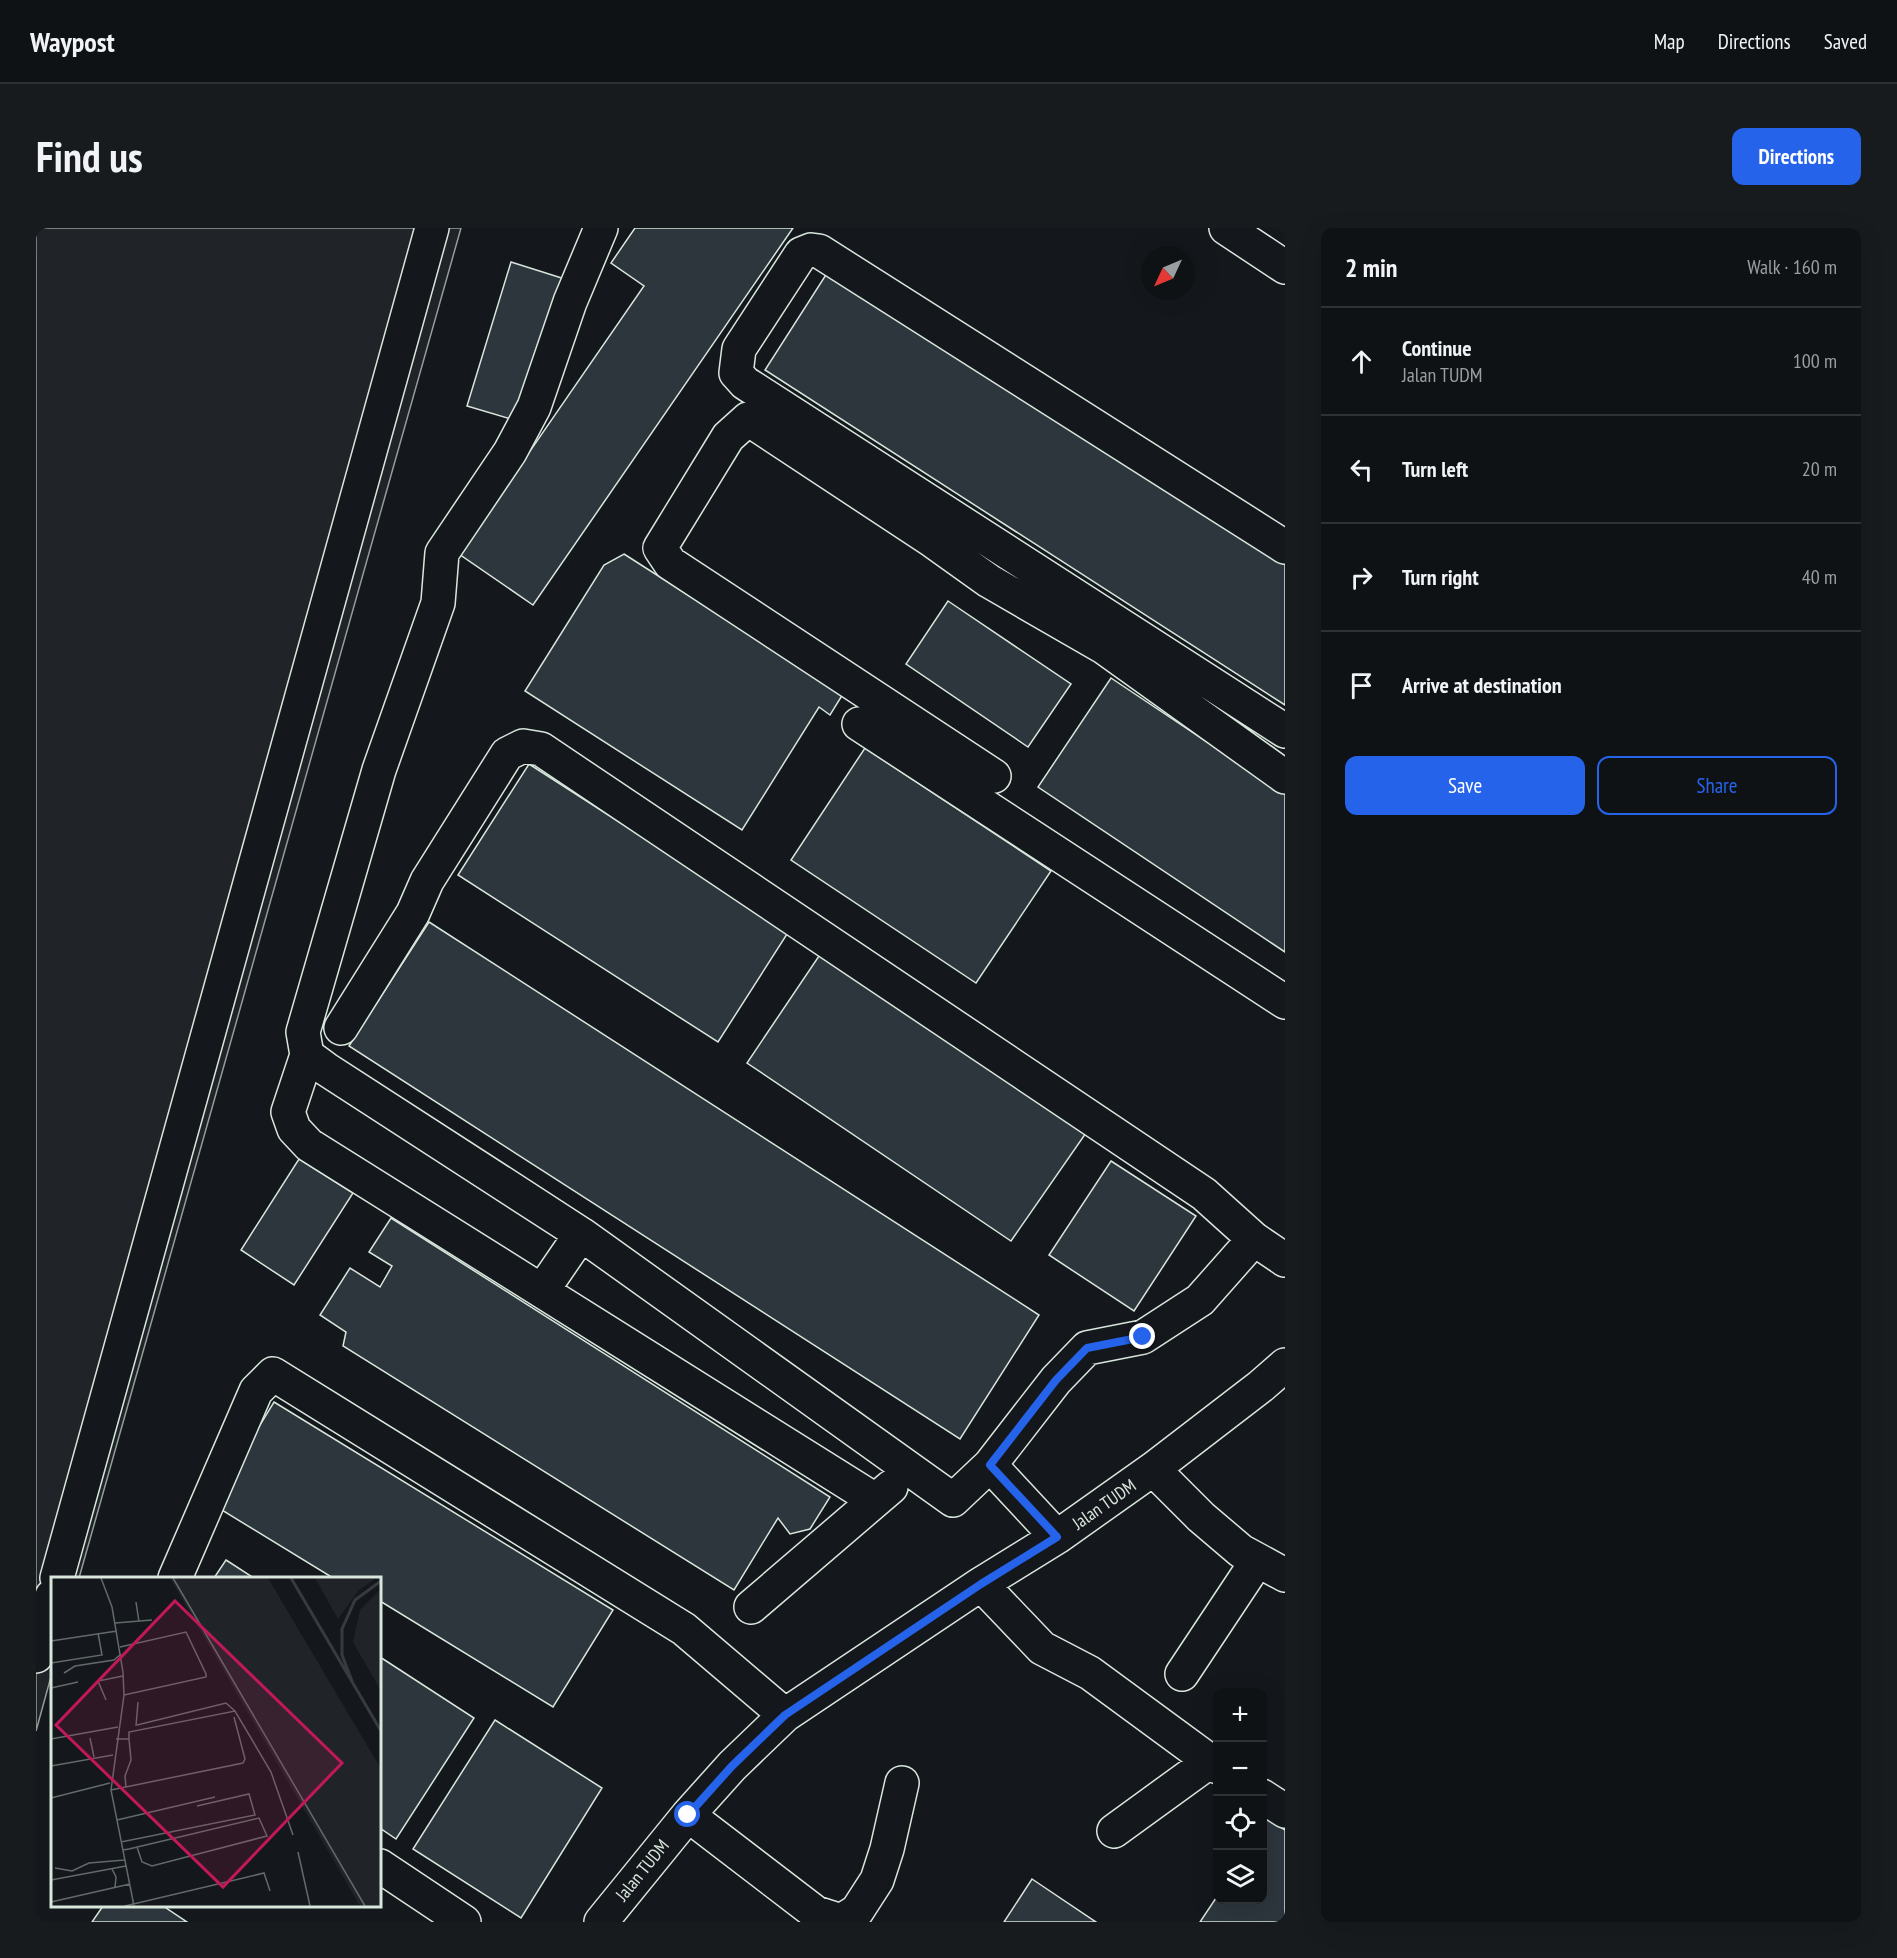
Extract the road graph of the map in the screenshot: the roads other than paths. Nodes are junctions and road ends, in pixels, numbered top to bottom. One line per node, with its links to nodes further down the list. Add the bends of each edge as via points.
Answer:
1 (432, 228): 24 (street)
2 (601, 228): 12 (street, via 570,302 534,407 510,452 442,553 438,603 380,770 303,1032)
3 (1226, 228): 4 (street)
4 (1285, 267)
5 (1285, 547): 7 (street, via 819,250 801,254 739,349 736,373 745,383)
6 (859, 724): 10 (street)
7 (1285, 731)
8 (994, 776): 9 (street, via 670,563 660,548 728,438 748,419 989,581 1105,648)
9 (1285, 777)
10 (1285, 1002)
11 (341, 1028): 14 (street, via 507,754 523,746 541,749 1204,1194)
12 (307, 1055): 13 (street); 16 (street, via 288,1112 294,1129 309,1145)
13 (581, 1234): 16 (street); 20 (street)
14 (1254, 1239): 15 (street); 18 (street, via 1200,1300 1143,1337 1087,1348 1056,1380)
15 (1285, 1260)
16 (542, 1291): 21 (street)
17 (1285, 1365): 19 (street, Jalan TUDM)
18 (990, 1465): 20 (street, via 953,1500); 22 (street)
19 (1153, 1468): 22 (street, Jalan TUDM); 23 (street, via 1241,1551)
20 (912, 1472): 21 (street)
21 (875, 1500): 28 (street)
22 (1057, 1537): 26 (street, Jalan TUDM)
23 (1271, 1568): 30 (street)
24 (57, 1577)
25 (175, 1577): 31 (street, via 256,1391 273,1374 684,1629)
26 (981, 1584): 31 (street, Jalan TUDM); 32 (street, via 1042,1648 1090,1673)
27 (51, 1600): 29 (street)
28 (751, 1607)
29 (36, 1656)
30 (1182, 1674)
31 (785, 1715): 36 (street, Jalan TUDM)
32 (1213, 1764): 37 (street)
33 (902, 1783): 36 (street, via 877,1880 857,1911 841,1921 816,1913)
34 (1267, 1799): 35 (street)
35 (1285, 1811)
36 (688, 1815): 40 (street, Jalan TUDM)
37 (1114, 1831)
38 (381, 1867): 39 (street)
39 (464, 1922)
40 (600, 1922)

